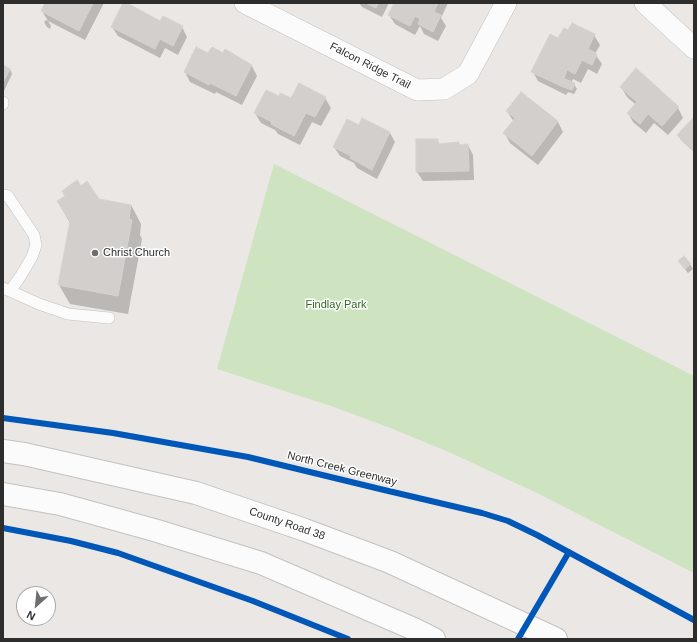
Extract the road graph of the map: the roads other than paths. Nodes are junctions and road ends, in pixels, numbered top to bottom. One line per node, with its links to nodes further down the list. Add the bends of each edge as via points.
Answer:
1 (245, 3): 2 (street, Falcon Ridge Trail, via 417,90 444,89 468,74)
2 (506, 3)
3 (644, 3): 4 (street)
4 (694, 48)
5 (3, 195): 6 (lane, via 8,196 34,235 36,245 20,277)
6 (6, 290): 7 (lane, via 68,314)
7 (109, 318)
8 (3, 451): 11 (main road, County Road 38, via 196,493 390,562)
9 (3, 494): 10 (main road, via 74,508 261,564)
10 (434, 639)
11 (556, 639)

